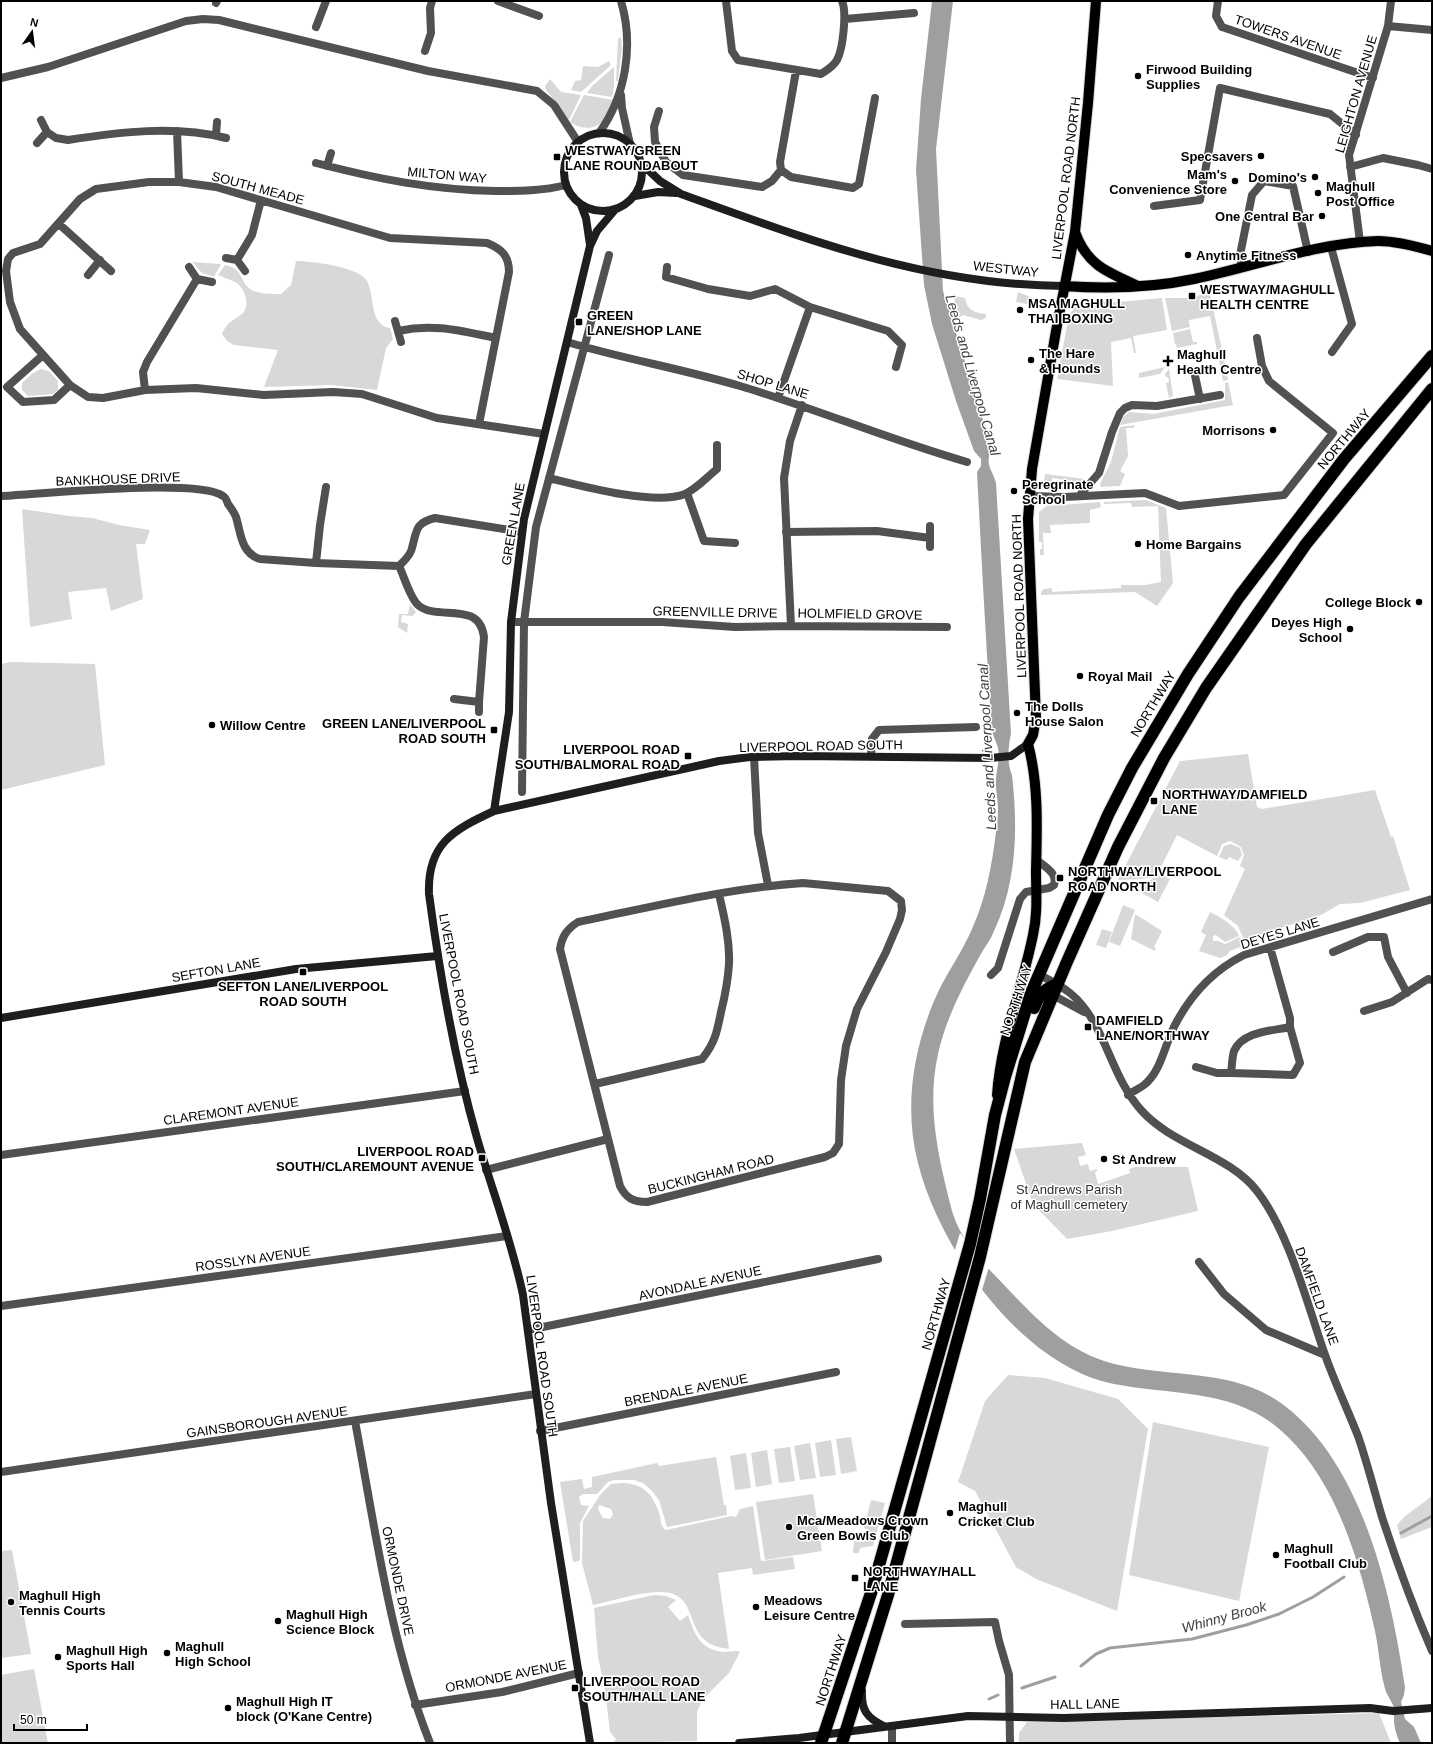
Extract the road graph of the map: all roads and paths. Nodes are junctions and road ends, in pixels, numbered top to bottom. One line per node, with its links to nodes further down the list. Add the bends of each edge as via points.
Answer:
1 (326, 1): 14 (street)
2 (432, 1): 16 (street, via 431,33)
3 (498, 1): 11 (street)
4 (621, 1): 20 (street, via 627,44)
5 (726, 1): 17 (street, via 732,51 738,60)
6 (842, 1): 12 (street)
7 (1096, 1): 50 (main road, LIVERPOOL ROAD NORTH)
8 (1218, 1): 19 (street, TOWERS AVENUE, via 1216,16 1222,27)
9 (1391, 1): 13 (street, LEIGHTON AVENUE)
10 (914, 13): 12 (street)
11 (540, 16)
12 (845, 18): 17 (street, via 838,59 831,68 821,74)
13 (1388, 26): 15 (street); 19 (street, LEIGHTON AVENUE)
14 (316, 27)
15 (1432, 30)
16 (425, 51)
17 (796, 71): 40 (street, via 780,162)
18 (1, 78): 31 (street, via 48,67 186,21 219,20 428,71 537,91 554,105)
19 (1373, 78): 29 (street, LEIGHTON AVENUE)
20 (621, 92): 27 (street, via 608,121); 33 (street)
21 (875, 98): 40 (street, via 859,184 853,188 791,176)
22 (659, 111): 40 (street, via 654,127 655,142 666,162 683,175 762,187 772,181)
23 (41, 120): 26 (street)
24 (217, 122): 28 (street)
25 (177, 131): 26 (street, via 130,132 68,140 56,138); 28 (street); 41 (street)
26 (46, 132): 32 (street)
27 (599, 133): 31 (main road); 33 (main road, via 614,134)
28 (216, 135): 30 (street)
29 (1356, 135): 38 (street, LEIGHTON AVENUE, via 1349,155); 47 (street, via 1330,114 1220,88 1200,200)
30 (226, 138)
31 (578, 142): 42 (main road, via 567,155 564,165)
32 (37, 143)
33 (630, 144): 36 (main road, via 639,155)
34 (330, 153): 37 (street)
35 (316, 163): 37 (street, MILTON WAY)
36 (642, 164): 43 (main road, WESTWAY, via 660,181); 44 (main road, via 642,181)
37 (327, 166): 42 (street, MILTON WAY, via 396,183 433,188 515,191)
38 (1350, 167): 39 (street, via 1384,158); 51 (street, LEIGHTON AVENUE)
39 (1432, 169)
40 (781, 170)
41 (180, 182): 45 (street, SOUTH MEADE, via 216,187); 49 (street, SOUTH MEADE, via 149,182 96,189 80,199)
42 (566, 185): 46 (main road)
43 (681, 194): 44 (main road, WESTWAY, via 658,192); 68 (main road, WESTWAY, via 827,246 903,267 1030,286)
44 (635, 196): 48 (main road)
45 (261, 200): 59 (street, via 252,235); 73 (street, SOUTH MEADE, via 390,238 487,243 498,247 509,262 509,272)
46 (581, 205): 48 (main road, via 596,211); 52 (main road, GREEN LANE, via 586,218)
47 (1154, 206)
48 (614, 211): 52 (main road, GREEN LANE, via 597,231)
49 (59, 224): 58 (street); 79 (street, SOUTH MEADE, via 40,244 13,253 8,259 6,271 14,317 20,329)
50 (1075, 232): 68 (main road, LIVERPOOL ROAD NORTH); 69 (main road, via 1084,252 1092,262)
51 (1360, 242): 53 (main road, WESTWAY); 54 (main road, WESTWAY, via 1396,242)
52 (590, 246): 76 (main road, GREEN LANE)
53 (1331, 247): 55 (main road, WESTWAY); 78 (street, via 1352,324)
54 (1432, 250)
55 (1308, 252): 62 (main road, WESTWAY); 62 (street, via 1293,186 1264,181 1252,195 1240,254)
56 (610, 255): 77 (street)
57 (226, 258): 59 (street)
58 (100, 260): 63 (street); 65 (street)
59 (237, 260): 64 (street)
60 (189, 267): 66 (street)
61 (666, 267): 70 (street, via 666,277 708,289 750,296 776,289)
62 (1242, 268): 69 (main road, WESTWAY, via 1192,280)
63 (111, 271)
64 (245, 271)
65 (88, 275)
66 (197, 279): 67 (street); 86 (street, via 147,362 143,372)
67 (212, 282)
68 (1064, 286): 69 (main road, WESTWAY); 99 (main road, LIVERPOOL ROAD NORTH, via 1032,469)
69 (1138, 286)
70 (810, 307): 81 (street, via 888,331 902,345); 88 (street)
71 (395, 321): 72 (street)
72 (398, 331): 73 (street, via 419,327 446,327); 75 (street)
73 (496, 338): 91 (street, SOUTH MEADE)
74 (1256, 338): 100 (street, via 1262,366 1269,381 1333,433 1284,495 1179,506 1145,494)
75 (401, 342)
76 (567, 342): 77 (street, SHOP LANE); 92 (main road, GREEN LANE)
77 (584, 347): 88 (street, SHOP LANE); 95 (street)
78 (1332, 352)
79 (43, 355): 83 (street, SOUTH MEADE); 85 (street)
80 (1432, 356): 132 (highway, NORTHWAY, via 1335,471 1239,597 1188,674 1132,768 1108,815)
81 (896, 367)
82 (1194, 371): 89 (street)
83 (70, 385): 85 (street, via 54,400 23,402); 86 (street, SOUTH MEADE, via 88,397 103,398)
84 (1432, 388): 135 (highway, NORTHWAY, via 1306,544 1206,688 1164,758)
85 (4, 389)
86 (145, 390): 91 (street, SOUTH MEADE, via 196,388 264,395 333,392 362,394 437,418)
87 (1220, 395): 89 (street)
88 (778, 398): 90 (street, SHOP LANE)
89 (1200, 400): 100 (street, via 1157,406 1132,405 1126,408 1120,413 1112,432 1100,473)
90 (802, 405): 94 (street, SHOP LANE, via 913,446); 103 (street, GREENVILLE DRIVE, via 790,441 784,478)
91 (479, 424): 92 (street, SOUTH MEADE)
92 (544, 434): 102 (main road, GREEN LANE)
93 (717, 445): 97 (street, via 717,469)
94 (967, 462)
95 (549, 478): 97 (street, via 635,495 673,497); 111 (street, via 536,527)
96 (326, 487): 107 (street)
97 (687, 493): 105 (street, via 704,541)
98 (1, 496): 107 (street, BANKHOUSE DRIVE, via 175,487 206,490 223,496 235,515 246,550 252,556)
99 (1030, 496): 100 (street); 119 (main road, LIVERPOOL ROAD NORTH, via 1028,527 1036,718 1033,735)
100 (1079, 496)
101 (930, 526): 104 (street)
102 (522, 532): 108 (street, via 435,518 425,521 414,534 410,553); 110 (main road, GREEN LANE)
103 (786, 532): 104 (street, via 877,531); 112 (street, GREENVILLE DRIVE)
104 (930, 538): 106 (street)
105 (735, 543)
106 (930, 547)
107 (316, 563): 108 (street, BANKHOUSE DRIVE)
108 (399, 566): 116 (street, via 417,604 426,609 467,615 479,622 483,628)
109 (929, 618): 113 (street, HOLMFIELD GROVE)
110 (511, 622): 111 (street, GREENVILLE DRIVE); 123 (main road, GREEN LANE, via 509,712)
111 (524, 622): 112 (street, GREENVILLE DRIVE, via 662,622 736,627); 122 (street)
112 (791, 626): 113 (street, HOLMFIELD GROVE)
113 (930, 627): 114 (street, HOLMFIELD GROVE)
114 (947, 627)
115 (454, 700): 116 (street)
116 (479, 702): 117 (street)
117 (479, 712)
118 (976, 727): 120 (street, via 879,730 872,739)
119 (1028, 744): 120 (main road, LIVERPOOL ROAD SOUTH, via 1011,756 990,758); 124 (main road, via 1034,772)
120 (871, 756): 121 (main road, LIVERPOOL ROAD SOUTH)
121 (754, 757): 123 (main road, LIVERPOOL ROAD SOUTH, via 711,762); 125 (street, via 758,833)
122 (522, 792)
123 (494, 811): 131 (main road, LIVERPOOL ROAD SOUTH, via 447,837 434,856 428,894)
124 (1038, 860): 126 (main road); 126 (street, via 1053,873 1055,882 1049,888)
125 (768, 885): 127 (street, BUCKINGHAM ROAD); 146 (street, BUCKINGHAM ROAD, via 803,883 888,891 901,901 900,919 857,1009 846,1046 841,1080 839,1144 833,1153 825,1157 647,1202 638,1202 624,1194 620,1186)
126 (1036, 890): 133 (street, via 1026,892 1020,899 998,968); 145 (main road, via 1034,929 1008,1026 998,1075)
127 (719, 894): 142 (street, via 728,936 729,963 727,987 716,1039 710,1050 702,1059); 142 (street, BUCKINGHAM ROAD, via 578,922 565,933 560,949)
128 (1432, 900): 129 (street, DEYES LANE)
129 (1270, 947): 139 (street, via 1290,1018); 144 (street, DEYES LANE, via 1244,955 1224,965 1209,979 1186,1005 1175,1023 1153,1075 1145,1084)
130 (1333, 952): 136 (street, via 1368,937 1384,937 1388,957)
131 (437, 956): 138 (main road, SEFTON LANE, via 296,969); 143 (main road, LIVERPOOL ROAD SOUTH)
132 (1038, 974): 135 (highway, NORTHWAY); 135 (street, DAMFIELD LANE)
133 (991, 975)
134 (1432, 980): 136 (street, via 1428,979)
135 (1047, 989): 144 (street, DAMFIELD LANE, via 1088,1014); 145 (highway, NORTHWAY, via 1021,1026); 163 (highway, NORTHWAY, via 1026,1062 980,1257 888,1595)
136 (1407, 993): 137 (street, via 1392,1002)
137 (1364, 1011)
138 (1, 1018)
139 (1290, 1027): 141 (street, via 1254,1034 1242,1042 1235,1051); 141 (street, via 1300,1063 1293,1075)
140 (1196, 1067): 141 (street, via 1217,1074)
141 (1231, 1073)
142 (594, 1084): 146 (street, BUCKINGHAM ROAD)
143 (465, 1091): 147 (street, CLAREMONT AVENUE); 148 (main road, LIVERPOOL ROAD SOUTH)
144 (1128, 1095): 154 (street, DAMFIELD LANE, via 1142,1112 1166,1132 1240,1175 1260,1194 1268,1205 1287,1247)
145 (995, 1115): 169 (highway, NORTHWAY, via 970,1244 872,1590)
146 (608, 1139): 148 (street)
147 (1, 1155)
148 (486, 1170): 149 (main road, LIVERPOOL ROAD SOUTH)
149 (507, 1236): 152 (street, ROSSLYN AVENUE); 153 (main road, LIVERPOOL ROAD SOUTH, via 518,1271)
150 (878, 1259): 153 (street, AVONDALE AVENUE)
151 (1198, 1262): 154 (street, via 1224,1294 1266,1330)
152 (1, 1306)
153 (528, 1330): 156 (main road, LIVERPOOL ROAD SOUTH)
154 (1325, 1355): 161 (street, DAMFIELD LANE, via 1358,1437 1411,1601)
155 (836, 1372): 158 (street, BRENDALE AVENUE)
156 (536, 1394): 157 (street, GAINSBOROUGH AVENUE); 158 (main road, LIVERPOOL ROAD SOUTH)
157 (355, 1421): 159 (street, GAINSBOROUGH AVENUE); 164 (street, ORMONDE DRIVE, via 378,1547)
158 (540, 1431): 162 (main road, LIVERPOOL ROAD SOUTH)
159 (1, 1472)
160 (905, 1624): 166 (street, via 995,1622 1009,1674)
161 (1432, 1651)
162 (579, 1673): 164 (street, ORMONDE AVENUE, via 502,1692); 173 (main road, LIVERPOOL ROAD SOUTH)
163 (862, 1680): 167 (main road, via 862,1704 865,1713 871,1719); 168 (highway, NORTHWAY)
164 (415, 1705): 172 (street, ORMONDE DRIVE)
165 (1432, 1708): 166 (main road, HALL LANE, via 1064,1718)
166 (1009, 1715): 167 (main road, HALL LANE, via 968,1716); 178 (street)
167 (888, 1726): 168 (main road, HALL LANE); 177 (street)
168 (847, 1730): 169 (main road, HALL LANE); 176 (highway, NORTHWAY)
169 (823, 1738): 170 (main road, HALL LANE)
170 (779, 1739): 171 (main road, HALL LANE); 175 (main road)
171 (762, 1742): 174 (main road, HALL LANE)
172 (430, 1743)
173 (590, 1743)
174 (739, 1743)
175 (793, 1743)
176 (842, 1743)
177 (892, 1743)
178 (1010, 1743)

